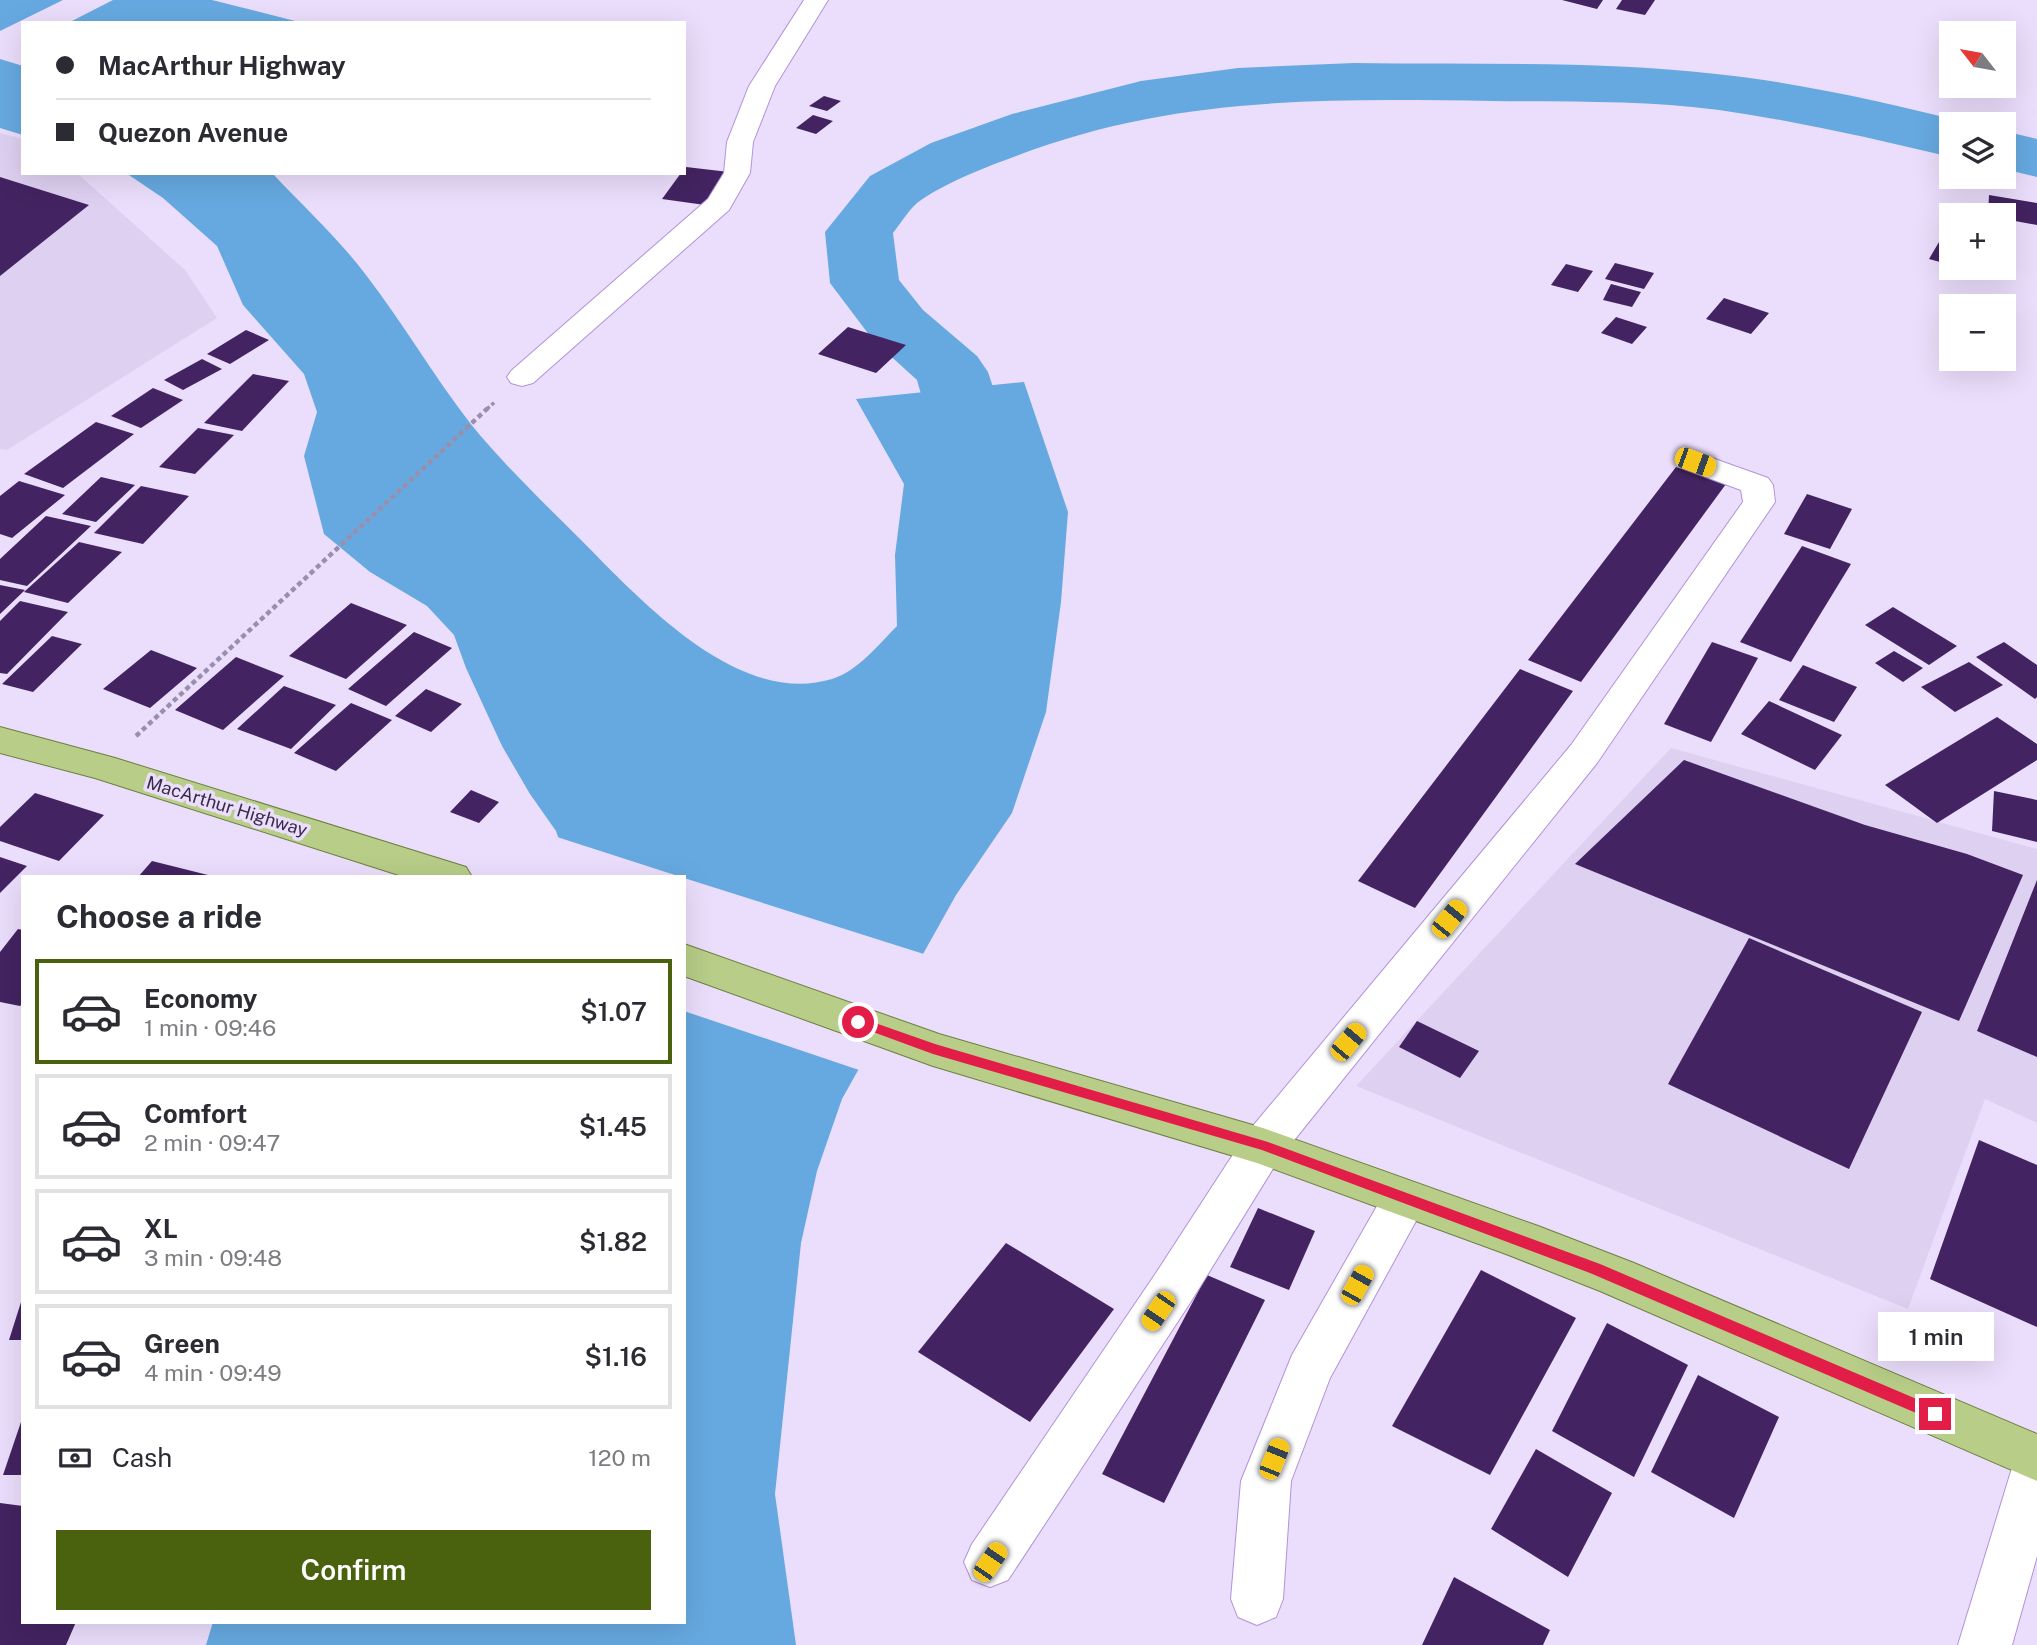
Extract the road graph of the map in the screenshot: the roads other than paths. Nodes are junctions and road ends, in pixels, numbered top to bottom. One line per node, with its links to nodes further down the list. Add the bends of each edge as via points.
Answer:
1 (816, 0): 2 (street, via 762,86 740,142 737,173 719,204)
2 (522, 377)
3 (1695, 462): 7 (street, via 1757,485 1759,502 1584,754)
4 (0, 740): 5 (main road, MacArthur Highway, via 102,767)
5 (446, 875)
6 (686, 961): 7 (main road, via 933,1049)
7 (1263, 1146): 8 (main road); 11 (street)
8 (1405, 1199): 9 (main road, via 1617,1277); 12 (street, via 1309,1370 1266,1481)
9 (2037, 1458)
10 (2037, 1468): 13 (street)
11 (990, 1562)
12 (1257, 1599)
13 (1985, 1645)

